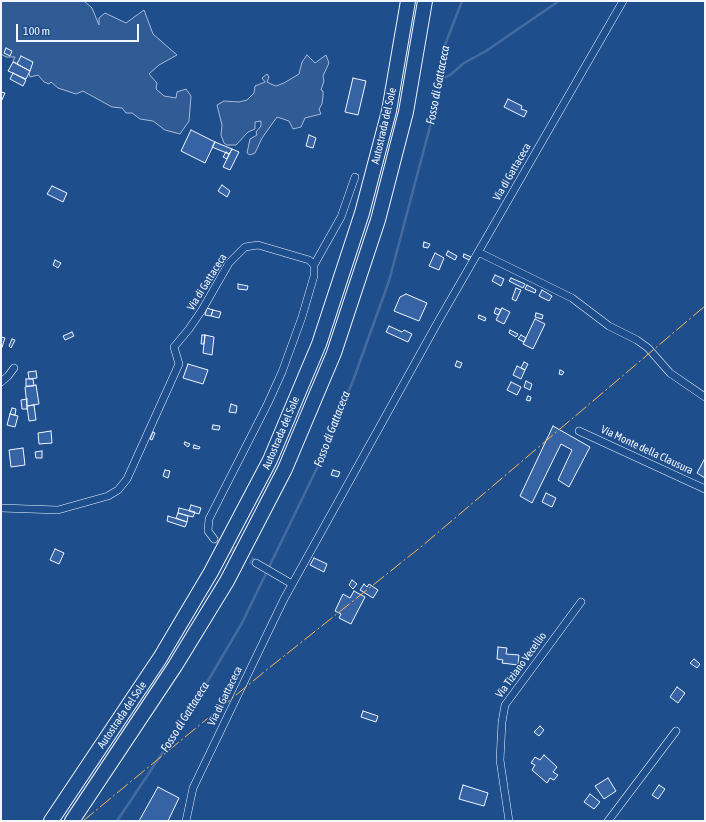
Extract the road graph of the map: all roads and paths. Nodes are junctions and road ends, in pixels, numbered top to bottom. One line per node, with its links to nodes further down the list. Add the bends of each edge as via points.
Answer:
1 (408, 1): 18 (highway, Autostrada del Sole, via 389,111 362,213 319,344 270,460 160,658)
2 (425, 1): 19 (highway, Autostrada del Sole, via 406,112 378,220 334,353 285,469 227,581 175,666)
3 (623, 1): 5 (street, Via di Gattaceca)
4 (355, 177): 6 (street, via 341,217)
5 (478, 252): 9 (street, via 572,298 609,326 648,348 670,373); 15 (street, Via di Gattaceca)
6 (314, 265): 12 (street, Via di Gattaceca, via 309,260 258,245 245,247 230,263 189,330 174,347 179,364 127,479 118,490 108,496 58,510); 13 (street, via 314,276 302,317 282,372 209,519 208,531)
7 (14, 368): 8 (street)
8 (1, 382)
9 (705, 397)
10 (579, 431): 11 (street, Via Monte della Clausura)
11 (705, 489)
12 (1, 508)
13 (214, 539)
14 (256, 563): 15 (street)
15 (292, 584): 20 (street, Via di Gattaceca, via 194,788)
16 (582, 602): 21 (street, Via Tiziano Vecellio, via 505,705 500,760)
17 (676, 731): 22 (street)
18 (51, 821)
19 (72, 821)
20 (186, 821)
21 (509, 821)
22 (608, 821)

